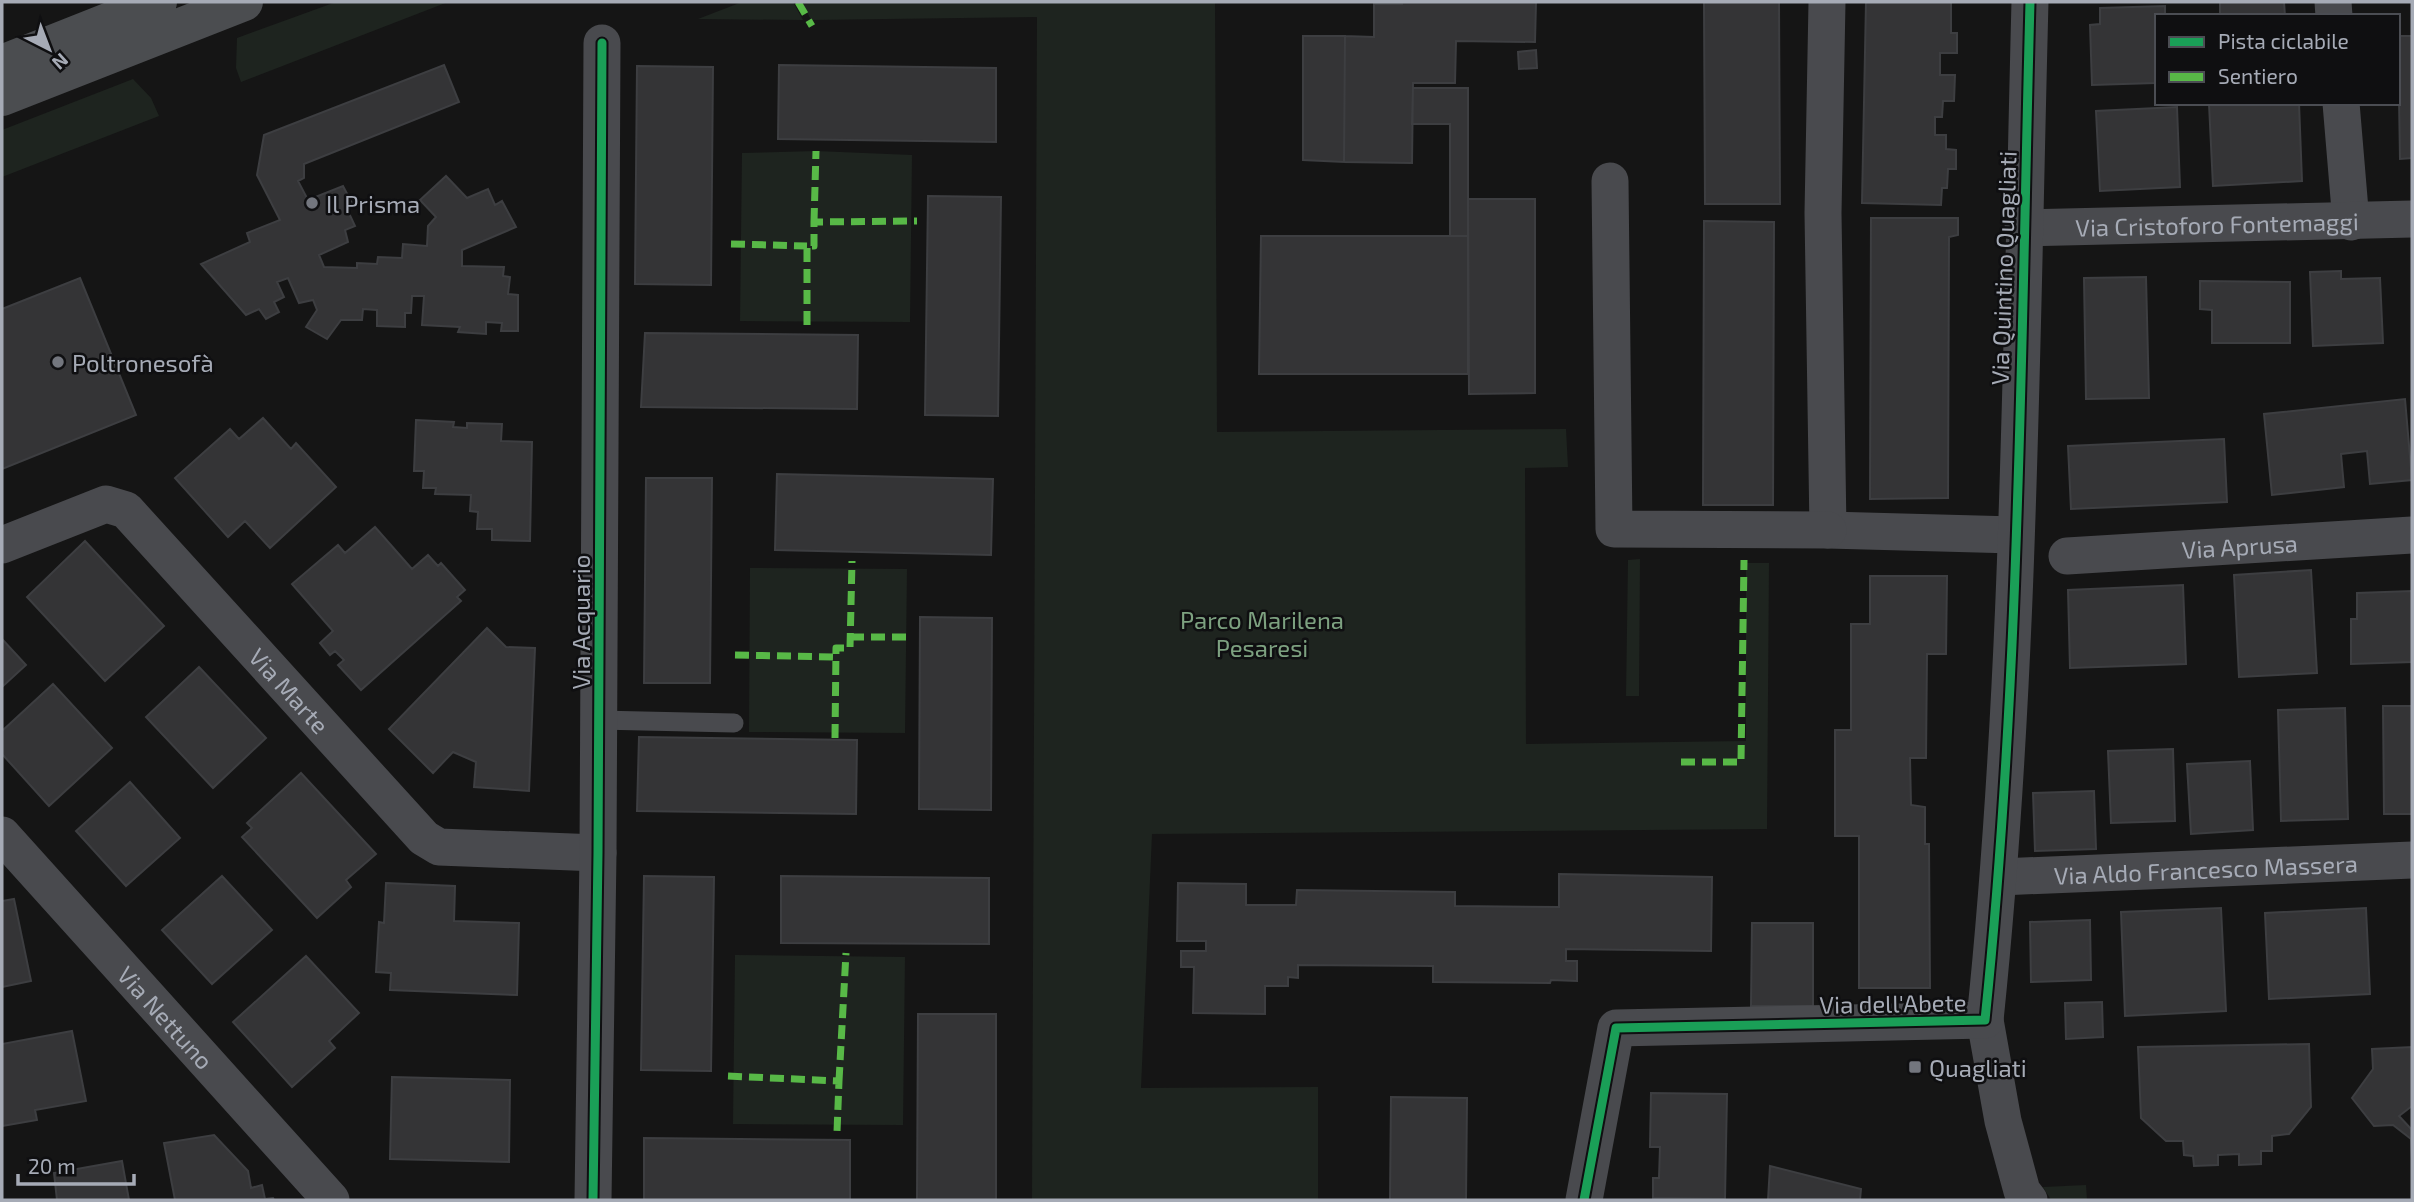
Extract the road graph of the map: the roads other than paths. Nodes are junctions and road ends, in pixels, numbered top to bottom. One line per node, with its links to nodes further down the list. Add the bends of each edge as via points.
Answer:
1 (158, 2): 6 (main road)
2 (244, 2): 7 (main road)
3 (1827, 2): 13 (street, via 1823,213)
4 (2030, 2): 12 (street, Via Quintino Quagliati)
5 (602, 43): 18 (street, Via Acquario)
6 (2, 64)
7 (2, 97)
8 (2342, 105): 11 (street)
9 (1610, 181): 13 (street, via 1614,529)
10 (2412, 219): 11 (street, Via Cristoforo Fontemaggi)
11 (2351, 222): 12 (street, Via Cristoforo Fontemaggi)
12 (2023, 228): 14 (street, Via Quintino Quagliati)
13 (1828, 530): 14 (street)
14 (2015, 535): 23 (street, Via dell'Abete)
15 (2412, 535): 17 (street, Via Aprusa)
16 (2, 545): 21 (street, Via Marte, via 106,504 126,510 424,838 439,847)
17 (2067, 556)
18 (598, 720): 19 (lane); 21 (street, Via Acquario)
19 (734, 723)
20 (2, 835): 25 (street, Via Nettuno)
21 (598, 853): 26 (street, Via Acquario)
22 (2412, 860): 23 (street, Via Aldo Francesco Massera)
23 (2000, 877): 24 (street, Via dell'Abete)
24 (1985, 1020): 27 (street, Via dell'Abete, via 1616,1028); 28 (street, Via dell'Abete, via 2003,1121 2022,1191)
25 (331, 1200)
26 (593, 1200)
27 (1584, 1200)
28 (2029, 1200)

